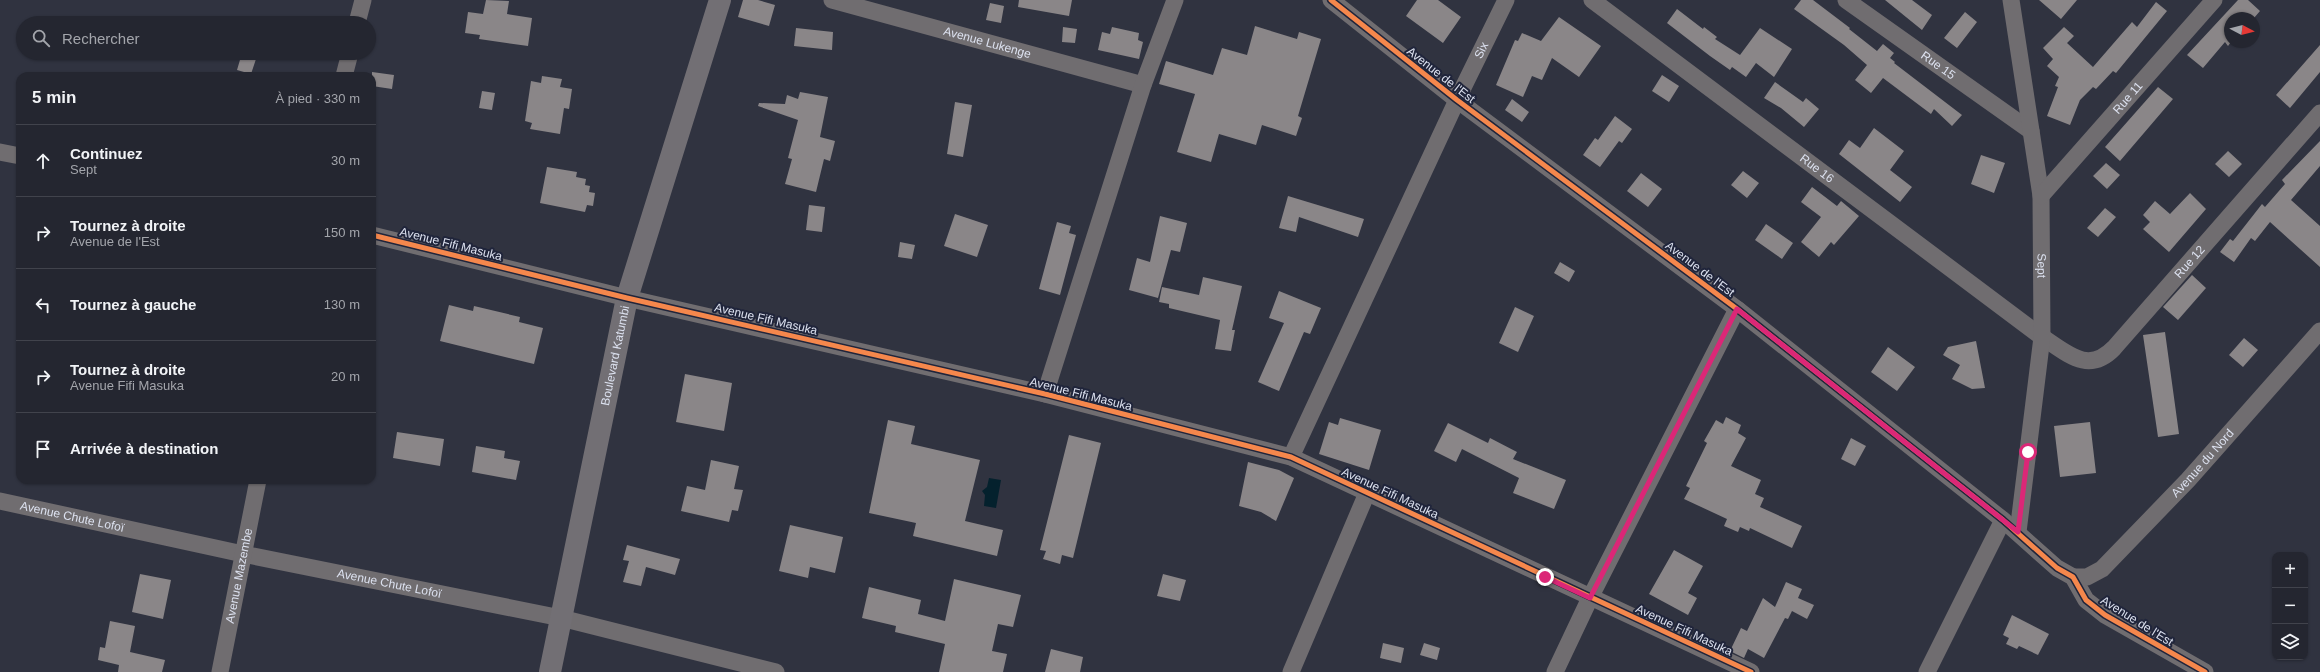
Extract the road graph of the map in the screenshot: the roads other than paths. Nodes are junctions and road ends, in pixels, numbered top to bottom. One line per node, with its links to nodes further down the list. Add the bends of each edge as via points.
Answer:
1 (362, 0): 11 (street)
2 (720, 0): 22 (street, Boulevard Katumbi)
3 (832, 0): 14 (street, Avenue Lukenge)
4 (1175, 0): 14 (street)
5 (1331, 0): 15 (street, Avenue de l'Est)
6 (1506, 0): 15 (street, Six)
7 (1592, 0): 25 (street, Rue 16)
8 (1846, 0): 17 (street, Rue 15)
9 (2011, 0): 17 (street, Sept)
10 (2214, 0): 20 (street, Rue 11)
11 (359, 16)
12 (348, 60): 13 (street)
13 (345, 72)
14 (1143, 85): 26 (street)
15 (1457, 100): 23 (street, Avenue de l'Est); 27 (street, Six)
16 (2320, 113): 25 (street, Rue 12, via 2106,357 2085,362)
17 (2031, 131): 20 (street, Sept)
18 (0, 152): 19 (street)
19 (16, 155)
20 (2041, 196): 25 (street, Sept)
21 (376, 236): 22 (street, Avenue Fifi Masuka)
22 (627, 298): 26 (street, Avenue Fifi Masuka); 36 (street, Boulevard Katumbi)
23 (1737, 309): 31 (street, Avenue de l'Est); 35 (street)
24 (2320, 331): 34 (street, Avenue du Nord, via 2188,480 2102,569 2086,577)
25 (2042, 337): 32 (street, Sept)
26 (1044, 394): 27 (street, Avenue Fifi Masuka)
27 (1291, 457): 29 (street, Avenue Fifi Masuka)
28 (257, 484): 33 (street, Avenue Mazembe)
29 (1367, 493): 35 (street, Avenue Fifi Masuka); 40 (street)
30 (0, 501): 33 (street, Avenue Chute Lofoï)
31 (2003, 520): 32 (street, Avenue de l'Est); 43 (street)
32 (2018, 532): 34 (street, Avenue de l'Est, via 2057,568)
33 (243, 554): 36 (street, Avenue Chute Lofoï); 37 (street, Avenue Mazembe)
34 (2073, 577): 44 (street, Avenue de l'Est, via 2086,600 2105,615)
35 (1590, 598): 41 (street); 42 (street, Avenue Fifi Masuka)
36 (561, 618): 38 (street, Boulevard Katumbi); 39 (street, Avenue Chute Lofoï)
37 (220, 672)
38 (550, 672)
39 (776, 672)
40 (1290, 672)
41 (1555, 672)
42 (1751, 672)
43 (1927, 672)
44 (2205, 672)

